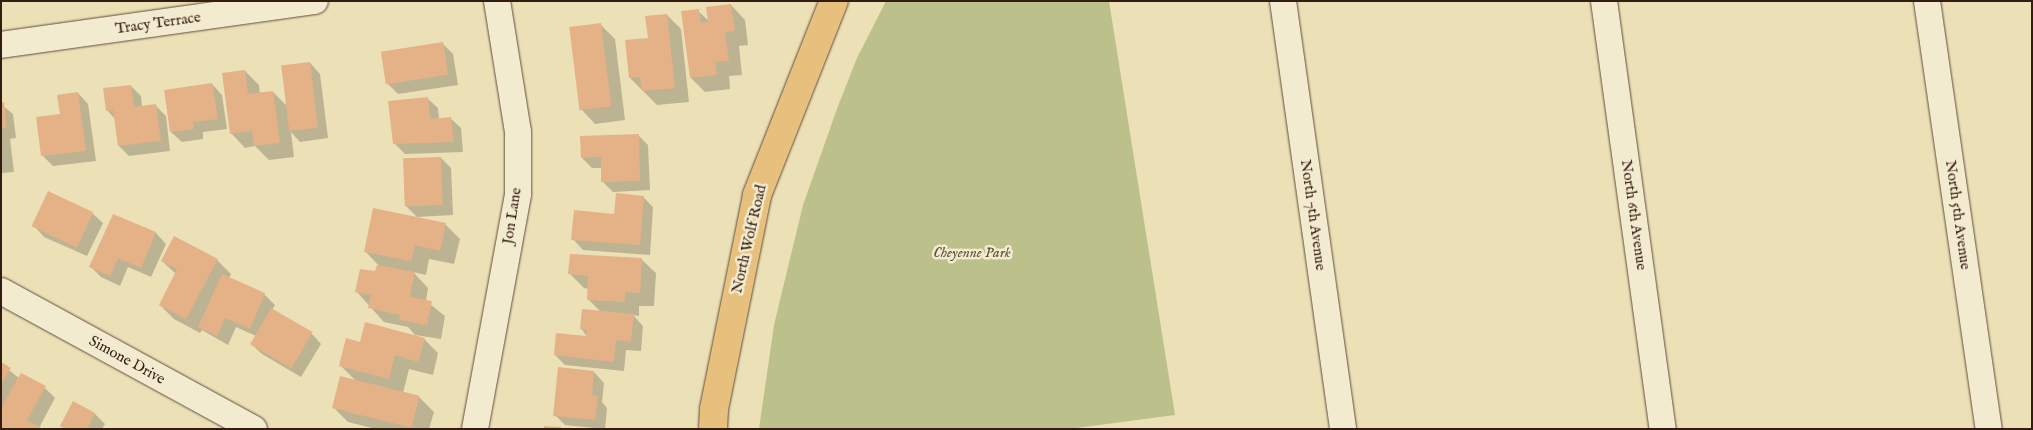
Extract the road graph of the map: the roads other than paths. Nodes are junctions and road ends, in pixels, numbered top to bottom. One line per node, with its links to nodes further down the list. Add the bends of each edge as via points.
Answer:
1 (315, 1): 7 (street, Tracy Terrace)
2 (497, 1): 10 (street, Jon Lane, via 518,132 518,194)
3 (834, 1): 11 (main road, North Wolf Road, via 757,195 714,410)
4 (1283, 1): 12 (street, North 7th Avenue)
5 (1604, 1): 13 (street, North 6th Avenue)
6 (1927, 1): 14 (street, North 5th Avenue)
7 (1, 46)
8 (1, 290): 9 (street, Simone Drive)
9 (254, 429)
10 (475, 429)
11 (713, 429)
12 (1343, 429)
13 (1663, 429)
14 (1989, 429)

